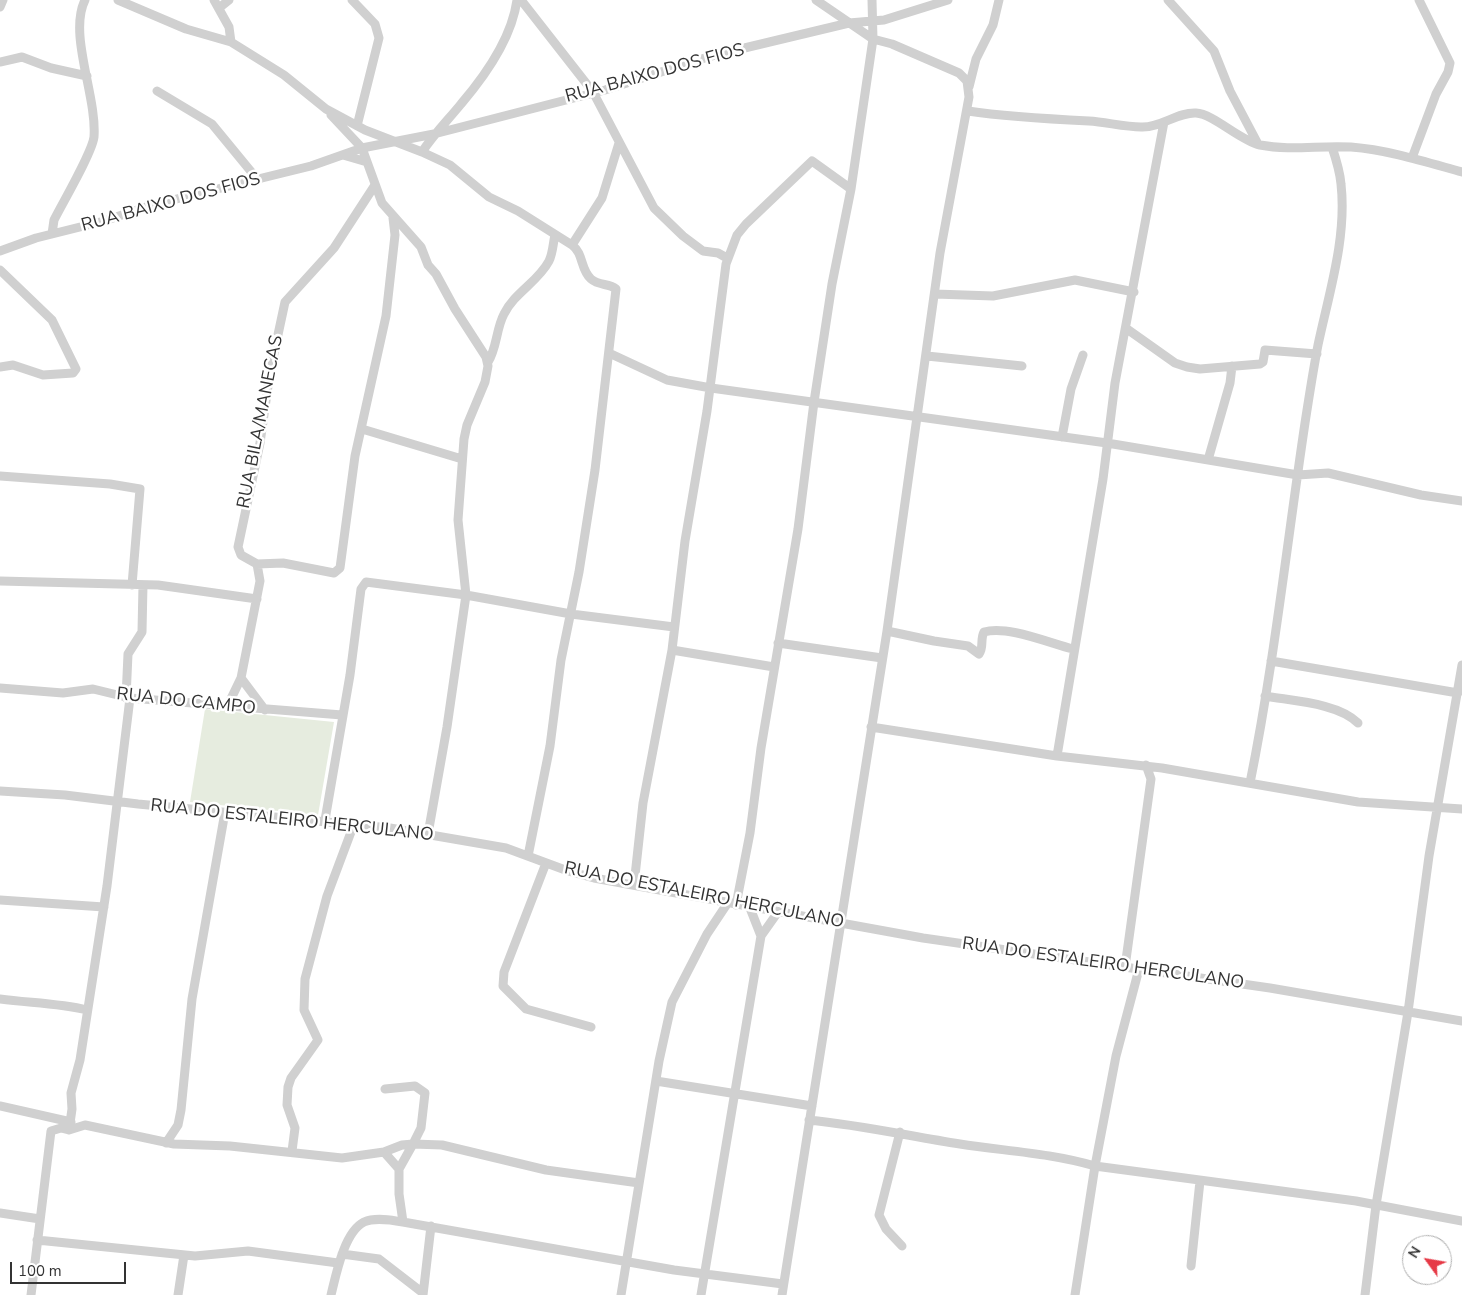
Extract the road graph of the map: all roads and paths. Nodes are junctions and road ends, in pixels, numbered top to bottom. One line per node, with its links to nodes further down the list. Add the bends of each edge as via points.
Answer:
1 (3, 0): 14 (street)
2 (85, 0): 20 (street, via 78,22)
3 (118, 0): 18 (street, via 186,29)
4 (229, 0): 13 (street)
5 (352, 0): 27 (street, via 375,24 379,34)
6 (519, 0): 23 (street); 28 (street, via 509,28 488,68)
7 (816, 0): 16 (street)
8 (872, 0): 15 (street)
9 (948, 0): 15 (street, RUA BAIXO DOS FIOS)
10 (999, 0): 21 (street, via 993,26 976,59)
11 (1168, 0): 31 (street, via 1214,51 1230,91)
12 (1419, 0): 36 (street, via 1450,63)
13 (216, 4): 18 (street, via 229,27)
14 (0, 7)
15 (871, 21): 16 (street, RUA BAIXO DOS FIOS); 17 (street)
16 (849, 23): 17 (street); 23 (street, RUA BAIXO DOS FIOS, via 711,56)
17 (873, 39): 21 (street, via 958,73); 41 (street)
18 (231, 42): 24 (street, via 284,75)
19 (0, 62): 20 (street, via 22,57 60,71)
20 (87, 76): 43 (street, via 94,123 93,143 54,220)
21 (969, 87): 25 (street)
22 (157, 91): 39 (street, via 208,121)
23 (593, 92): 28 (street, RUA BAIXO DOS FIOS); 30 (street)
24 (326, 109): 27 (street); 33 (street)
25 (968, 111): 26 (street, via 1005,117 1143,127); 50 (street)
26 (1164, 122): 31 (street, via 1197,113); 49 (street, via 1148,196)
27 (357, 126): 29 (street)
28 (434, 134): 29 (street, RUA BAIXO DOS FIOS); 34 (street)
29 (396, 142): 33 (street, RUA BAIXO DOS FIOS); 34 (street)
30 (619, 143): 45 (street, via 602,198); 47 (street, via 659,213 703,251)
31 (1258, 144): 32 (street, via 1282,148)
32 (1332, 147): 36 (street); 53 (street, via 1340,175 1341,207 1329,302)
33 (362, 148): 35 (street, RUA BAIXO DOS FIOS); 37 (street)
34 (422, 152): 44 (street, via 456,168 489,198)
35 (343, 155): 37 (street); 39 (street, RUA BAIXO DOS FIOS)
36 (1412, 158): 38 (street)
37 (367, 162): 40 (street)
38 (1462, 172)
39 (258, 180): 43 (street, RUA BAIXO DOS FIOS, via 152,205)
40 (375, 185): 42 (street); 71 (street, RUA BILA/MANECAS, via 334,248 290,294 281,315 238,547 240,555)
41 (851, 189): 47 (street, via 812,161 746,224 737,235); 61 (street)
42 (393, 218): 56 (street, via 421,247 428,265); 63 (street, via 396,235 386,316)
43 (52, 234): 46 (street, RUA BAIXO DOS FIOS)
44 (555, 234): 45 (street); 56 (street, via 552,254 546,266 504,313)
45 (572, 245): 52 (street, via 579,250 586,274 600,285 611,285 617,291)
46 (0, 251)
47 (728, 258): 60 (street)
48 (0, 270): 57 (street, via 52,320 76,369 73,373 43,376 13,365)
49 (1134, 292): 50 (street, via 1075,280 993,296); 51 (street)
50 (935, 294): 55 (street)
51 (1127, 329): 59 (street, via 1175,363 1200,369); 65 (street)
52 (609, 353): 60 (street, via 667,380); 77 (street, via 595,470)
53 (1317, 354): 59 (street, via 1265,350 1262,363); 68 (street)
54 (1083, 355): 64 (street, via 1071,389)
55 (926, 356): 58 (street); 62 (street)
56 (488, 362): 66 (street, via 485,382 465,429)
57 (0, 366)
58 (1022, 366)
59 (1232, 366): 67 (street)
60 (711, 388): 61 (street); 78 (street)
61 (814, 402): 62 (street); 80 (street, via 798,529)
62 (916, 417): 64 (street); 79 (street)
63 (362, 430): 66 (street); 71 (street, via 355,456 338,571 334,573 282,563)
64 (1062, 437): 65 (street)
65 (1107, 443): 67 (street); 81 (street)
66 (462, 459): 75 (street, via 458,520)
67 (1208, 460): 68 (street)
68 (1298, 475): 70 (street, via 1328,474); 84 (street)
69 (0, 476): 73 (street, via 138,488)
70 (1462, 501)
71 (257, 564): 76 (street, via 260,581)
72 (0, 581): 73 (street)
73 (132, 585): 74 (street)
74 (143, 585): 76 (street); 91 (street, via 142,632 128,654)
75 (466, 594): 77 (street); 94 (street, via 378,582 363,584); 109 (street)
76 (257, 599): 87 (street)
77 (571, 614): 78 (street); 110 (street)
78 (674, 627): 82 (street)
79 (887, 631): 81 (street, via 968,646 979,654 982,635 989,630); 83 (street)
80 (778, 643): 83 (street); 86 (street)
81 (1073, 649): 97 (street)
82 (672, 650): 86 (street); 112 (street, via 643,803)
83 (882, 658): 96 (street)
84 (1271, 661): 89 (street); 90 (street)
85 (1462, 665): 89 (street)
86 (774, 667): 114 (street, via 750,833)
87 (241, 678): 92 (street); 93 (street)
88 (0, 688): 91 (street, RUA DO CAMPO, via 62,693 93,689)
89 (1458, 693): 104 (street)
90 (1265, 696): 95 (street, via 1333,708); 101 (street)
91 (128, 698): 92 (street, RUA DO CAMPO); 103 (street)
92 (227, 707): 93 (street, RUA DO CAMPO)
93 (265, 710): 94 (street, RUA DO CAMPO)
94 (342, 715): 107 (street)
95 (1358, 723)
96 (871, 727): 97 (street); 118 (street)
97 (1057, 756): 98 (street)
98 (1146, 765): 99 (street); 100 (street)
99 (1162, 768): 100 (street); 101 (street)
100 (1151, 779): 120 (street)
101 (1250, 783): 104 (street, via 1358,802)
102 (0, 791): 103 (street, RUA DO ESTALEIRO HERCULANO)
103 (116, 801): 106 (street, RUA DO ESTALEIRO HERCULANO); 115 (street)
104 (1438, 807): 105 (street); 124 (street)
105 (1462, 809)
106 (224, 812): 107 (street, RUA DO ESTALEIRO HERCULANO); 136 (street, via 192,999 180,1116 178,1126)
107 (325, 820): 108 (street, RUA DO ESTALEIRO HERCULANO)
108 (354, 824): 109 (street, RUA DO ESTALEIRO HERCULANO); 138 (street, via 327,896 305,980 304,1010 318,1040 288,1087 288,1105 295,1128)
109 (428, 834): 110 (street, RUA DO ESTALEIRO HERCULANO, via 506,848)
110 (528, 856): 111 (street, RUA DO ESTALEIRO HERCULANO)
111 (546, 863): 112 (street, RUA DO ESTALEIRO HERCULANO, via 594,878); 126 (street, via 504,972 503,986 526,1009)
112 (634, 885): 114 (street, RUA DO ESTALEIRO HERCULANO)
113 (0, 900): 115 (street)
114 (731, 904): 116 (street, RUA DO ESTALEIRO HERCULANO); 127 (street, via 707,934 672,1002)
115 (104, 907): 123 (street)
116 (750, 908): 117 (street, RUA DO ESTALEIRO HERCULANO); 119 (street)
117 (778, 912): 118 (street, RUA DO ESTALEIRO HERCULANO); 119 (street)
118 (840, 924): 120 (street, RUA DO ESTALEIRO HERCULANO); 131 (street)
119 (761, 936): 129 (street)
120 (1126, 967): 121 (street, RUA DO ESTALEIRO HERCULANO)
121 (1140, 969): 124 (street, RUA DO ESTALEIRO HERCULANO); 140 (street, via 1116,1056)
122 (0, 999): 123 (street, via 65,1004)
123 (87, 1010): 133 (street, via 80,1060 71,1093)
124 (1408, 1012): 125 (street, RUA DO ESTALEIRO HERCULANO); 144 (street)
125 (1462, 1021)
126 (591, 1027)
127 (656, 1081): 129 (street); 143 (street)
128 (385, 1089): 137 (street, via 415,1086 426,1093 421,1128)
129 (733, 1093): 131 (street); 157 (street)
130 (0, 1106): 133 (street)
131 (812, 1106): 132 (street)
132 (809, 1120): 135 (street); 158 (street)
133 (70, 1122): 134 (street); 134 (street); 146 (street, via 51,1131)
134 (85, 1125): 136 (street)
135 (900, 1132): 140 (street, via 959,1144 1047,1154); 151 (street, via 878,1215)
136 (166, 1143): 138 (street)
137 (413, 1144): 139 (street); 141 (street); 143 (street, via 442,1145 546,1170)
138 (292, 1151): 139 (street, via 342,1158)
139 (384, 1152): 141 (street)
140 (1095, 1166): 142 (street); 166 (street)
141 (399, 1169): 148 (street)
142 (1200, 1181): 144 (street); 156 (street)
143 (639, 1183): 154 (street)
144 (1376, 1205): 147 (street); 167 (street)
145 (0, 1213): 146 (street)
146 (40, 1219): 150 (street)
147 (1462, 1221)
148 (403, 1222): 149 (street); 152 (street, via 365,1222 351,1236)
149 (431, 1226): 154 (street); 159 (street)
150 (37, 1240): 153 (street); 160 (street)
151 (902, 1246)
152 (342, 1254): 155 (street); 159 (street, via 379,1259)
153 (184, 1255): 155 (street, via 212,1256 248,1251); 161 (street)
154 (627, 1262): 157 (street); 163 (street)
155 (338, 1263): 162 (street)
156 (1190, 1266)
157 (704, 1275): 158 (street); 164 (street)
158 (783, 1284): 165 (street)
159 (423, 1294)
160 (31, 1295)
161 (178, 1295)
162 (331, 1295)
163 (621, 1295)
164 (701, 1295)
165 (782, 1295)
166 (1075, 1295)
167 (1365, 1295)

